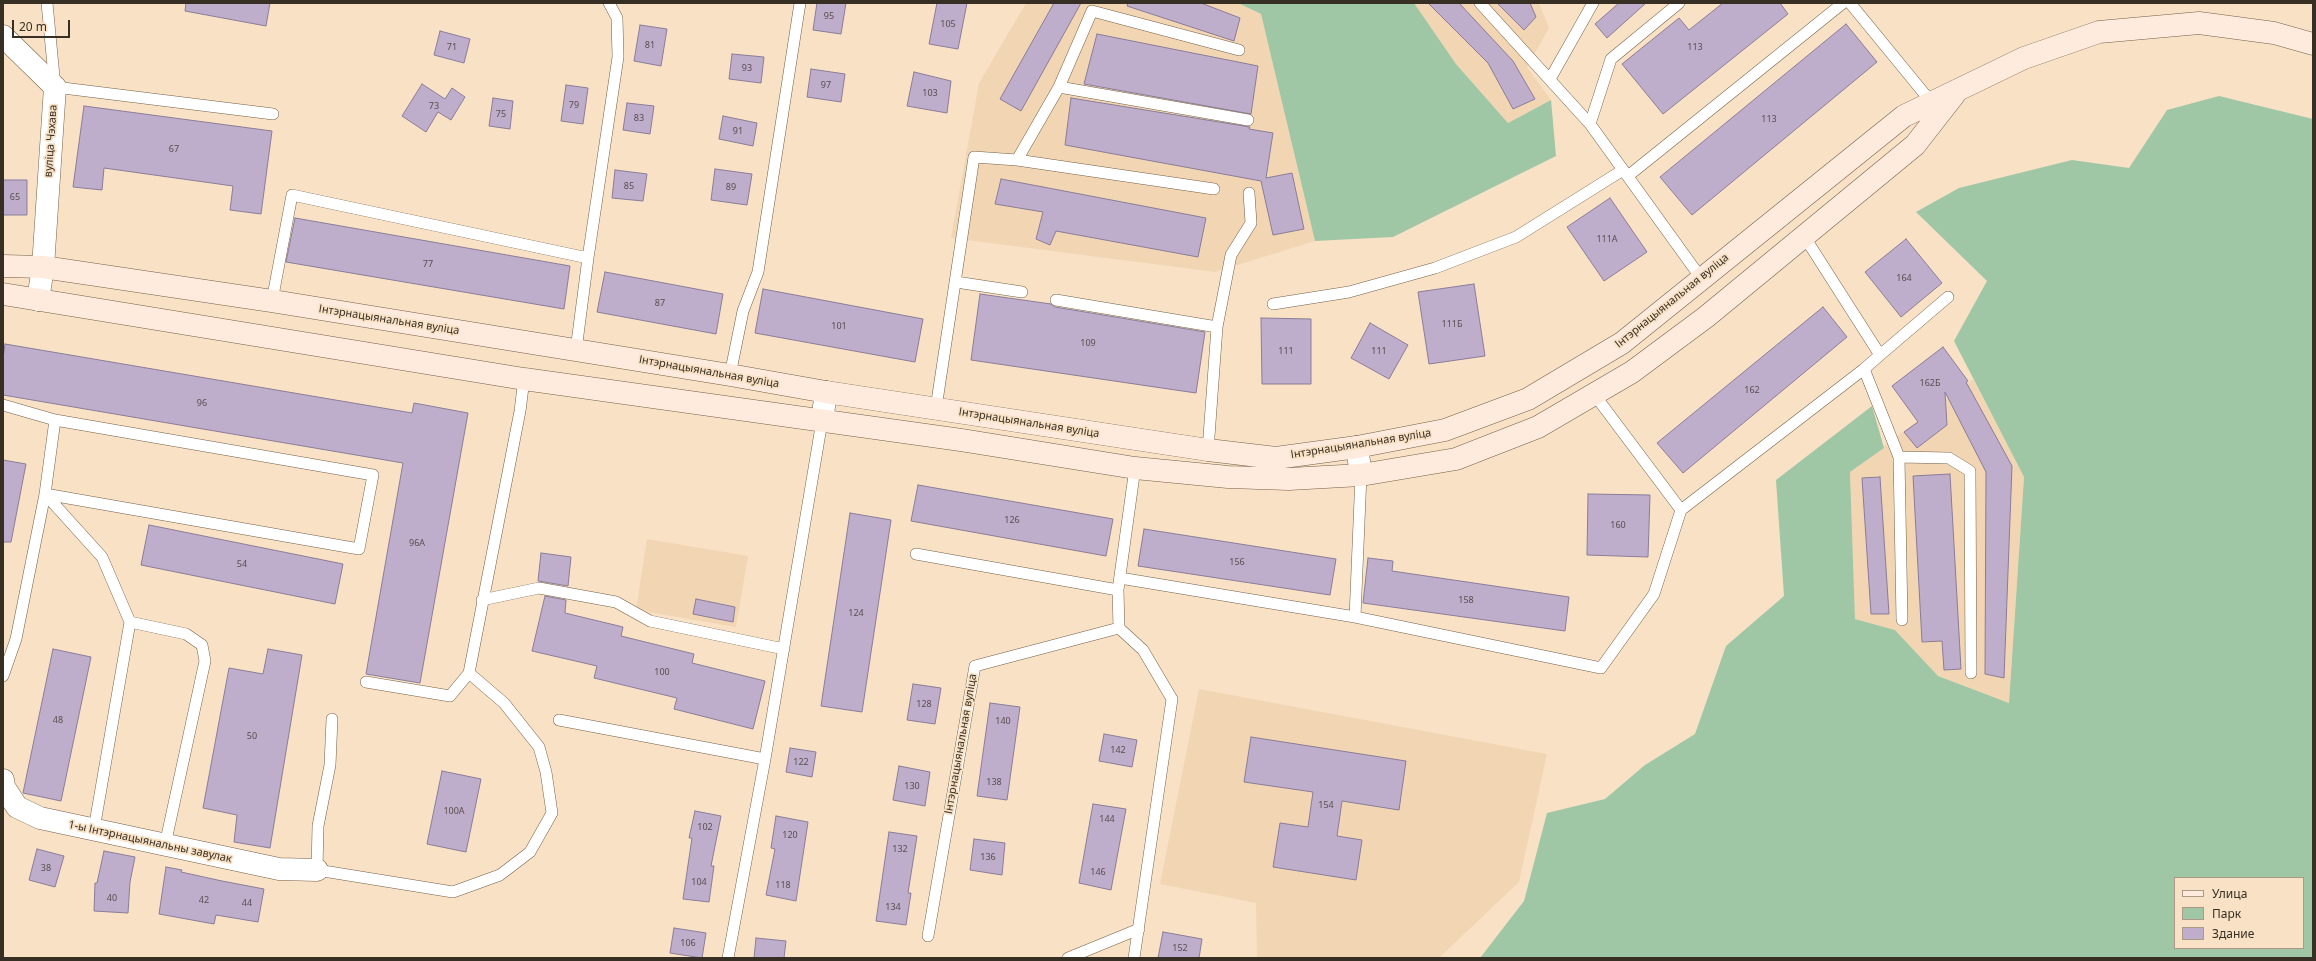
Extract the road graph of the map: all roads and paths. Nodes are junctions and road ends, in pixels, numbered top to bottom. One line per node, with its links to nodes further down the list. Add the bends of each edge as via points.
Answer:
1 (47, 3): 13 (lane)
2 (609, 3): 25 (lane, via 617,18 618,57)
3 (800, 3): 41 (lane, via 758,272 743,311)
4 (1480, 3): 12 (lane)
5 (1594, 3): 12 (lane)
6 (1679, 3): 19 (lane, via 1611,59)
7 (1843, 3): 21 (lane)
8 (1850, 3): 16 (lane)
9 (3, 36): 13 (street)
10 (2313, 44): 15 (main road, Інтэрнацыянальная вуліца, via 2274,33 2198,23 2099,32 2024,58)
11 (1239, 50): 14 (lane, via 1092,11)
12 (1550, 79): 19 (lane)
13 (55, 87): 17 (lane); 27 (street, вуліца Чэхава)
14 (1059, 88): 18 (lane); 20 (lane)
15 (1956, 92): 16 (main road, Інтэрнацыянальная вуліца); 24 (main road, Інтэрнацыянальная вуліца, via 1915,144)
16 (1932, 104): 28 (main road, Інтэрнацыянальная вуліца, via 1904,116)
17 (273, 114)
18 (1248, 120)
19 (1590, 124): 21 (lane)
20 (1017, 160): 22 (lane); 29 (lane, via 974,157)
21 (1626, 173): 28 (lane); 36 (lane, via 1516,237 1435,268 1349,292)
22 (1214, 189)
23 (1249, 193): 37 (lane, via 1251,223 1231,255)
24 (1804, 236): 39 (lane); 44 (main road, Інтэрнацыянальная вуліца, via 1706,317 1632,372)
25 (588, 258): 35 (lane, via 292,195); 38 (lane)
26 (3, 266): 27 (main road, Інтэрнацыянальная вуліца)
27 (43, 267): 33 (street, вуліца Чэхава); 35 (main road, Інтэрнацыянальная вуліца)
28 (1701, 278): 49 (main road, Інтэрнацыянальная вуліца, via 1622,343 1528,398 1446,430)
29 (956, 282): 30 (lane); 46 (lane)
30 (1022, 292)
31 (3, 295): 33 (main road, Інтэрнацыянальная вуліца)
32 (1948, 297): 39 (lane)
33 (38, 300): 42 (main road, Інтэрнацыянальная вуліца)
34 (1056, 300): 37 (lane)
35 (272, 301): 38 (main road, Інтэрнацыянальная вуліца)
36 (1273, 304)
37 (1217, 327): 50 (lane)
38 (576, 350): 41 (main road, Інтэрнацыянальная вуліца)
39 (1880, 355): 40 (lane)
40 (1864, 370): 51 (lane); 55 (lane)
41 (730, 375): 43 (main road, Інтэрнацыянальная вуліца)
42 (524, 379): 48 (main road, Інтэрнацыянальная вуліца); 59 (lane, via 520,411)
43 (826, 392): 46 (main road, Інтэрнацыянальная вуліца); 48 (street)
44 (1594, 394): 53 (main road, Інтэрнацыянальная вуліца, via 1538,427 1456,459); 55 (lane)
45 (3, 405): 47 (lane)
46 (936, 408): 50 (main road, Інтэрнацыянальная вуліца)
47 (55, 420): 54 (lane); 54 (lane, via 373,475 359,549)
48 (822, 421): 52 (main road, Інтэрнацыянальная вуліца); 64 (lane)
49 (1357, 447): 50 (main road, Інтэрнацыянальная вуліца, via 1276,458); 53 (street)
50 (1208, 450)
51 (1899, 457): 61 (lane); 66 (lane, via 1949,458 1970,471)
52 (1135, 468): 53 (main road, Інтэрнацыянальная вуліца, via 1236,478 1289,479); 57 (lane)
53 (1361, 475): 60 (lane)
54 (45, 494): 62 (lane, via 102,557); 67 (lane, via 16,639)
55 (1681, 510): 60 (lane, via 1654,594 1601,668)
56 (916, 554): 58 (lane)
57 (1120, 578): 58 (lane); 60 (lane)
58 (1118, 590): 63 (lane)
59 (482, 600): 64 (lane, via 539,588 616,602 650,621); 65 (lane)
60 (1355, 617)
61 (1902, 620)
62 (130, 622): 73 (lane); 74 (lane, via 186,634 202,645 205,661)
63 (1119, 628): 76 (lane, via 1143,650 1172,699); 77 (lane, Інтэрнацыянальная вуліца, via 975,666)
64 (784, 649): 71 (lane)
65 (469, 673): 68 (lane, via 450,696); 75 (lane, via 504,703 539,747 552,812 530,852 500,875 454,892)
66 (1971, 673)
67 (3, 676)
68 (366, 682)
69 (332, 719): 75 (lane, via 330,765 318,826)
70 (559, 720): 71 (lane)
71 (765, 758): 78 (lane)
72 (3, 780): 73 (street, 1-ы Інтэрнацыянальны завулак, via 4,787 17,807 40,818)
73 (94, 829): 74 (street, 1-ы Інтэрнацыянальны завулак)
74 (164, 845): 75 (street, 1-ы Інтэрнацыянальны завулак, via 279,869)
75 (317, 870)
76 (1139, 929): 79 (lane); 80 (lane)
77 (928, 936)
78 (728, 958)
79 (1068, 958)
80 (1134, 958)

